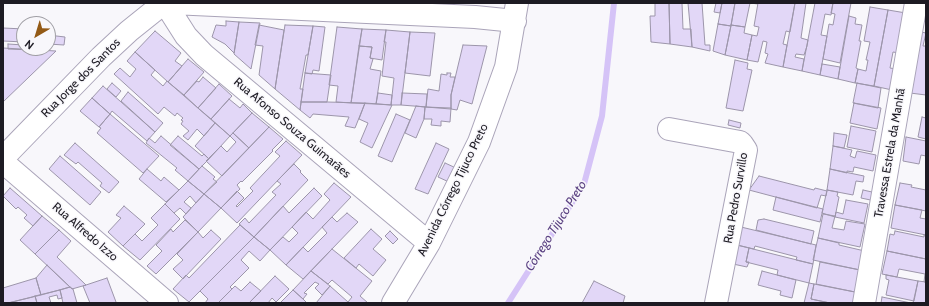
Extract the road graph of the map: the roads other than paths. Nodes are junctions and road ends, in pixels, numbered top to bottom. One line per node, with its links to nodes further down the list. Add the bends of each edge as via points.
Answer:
1 (164, 3): 6 (street, Rua Jorge dos Santos, via 101,57); 8 (street, Rua Afonso Souza Guimarães, via 186,36 204,55)
2 (172, 3): 4 (street, via 475,17)
3 (916, 3): 12 (street, Travessa Estrela da Manhã)
4 (516, 12): 8 (street, Avenida Córrego Tijuco Preto, via 506,67 479,142)
5 (668, 129): 11 (street, Rua Pedro Survillo, via 740,142 746,150)
6 (3, 158)
7 (3, 162): 9 (street, Rua Alfredo Izzo)
8 (429, 243): 10 (street, Avenida Córrego Tijuco Preto)
9 (167, 303)
10 (393, 303)
11 (716, 303)
12 (864, 303)

